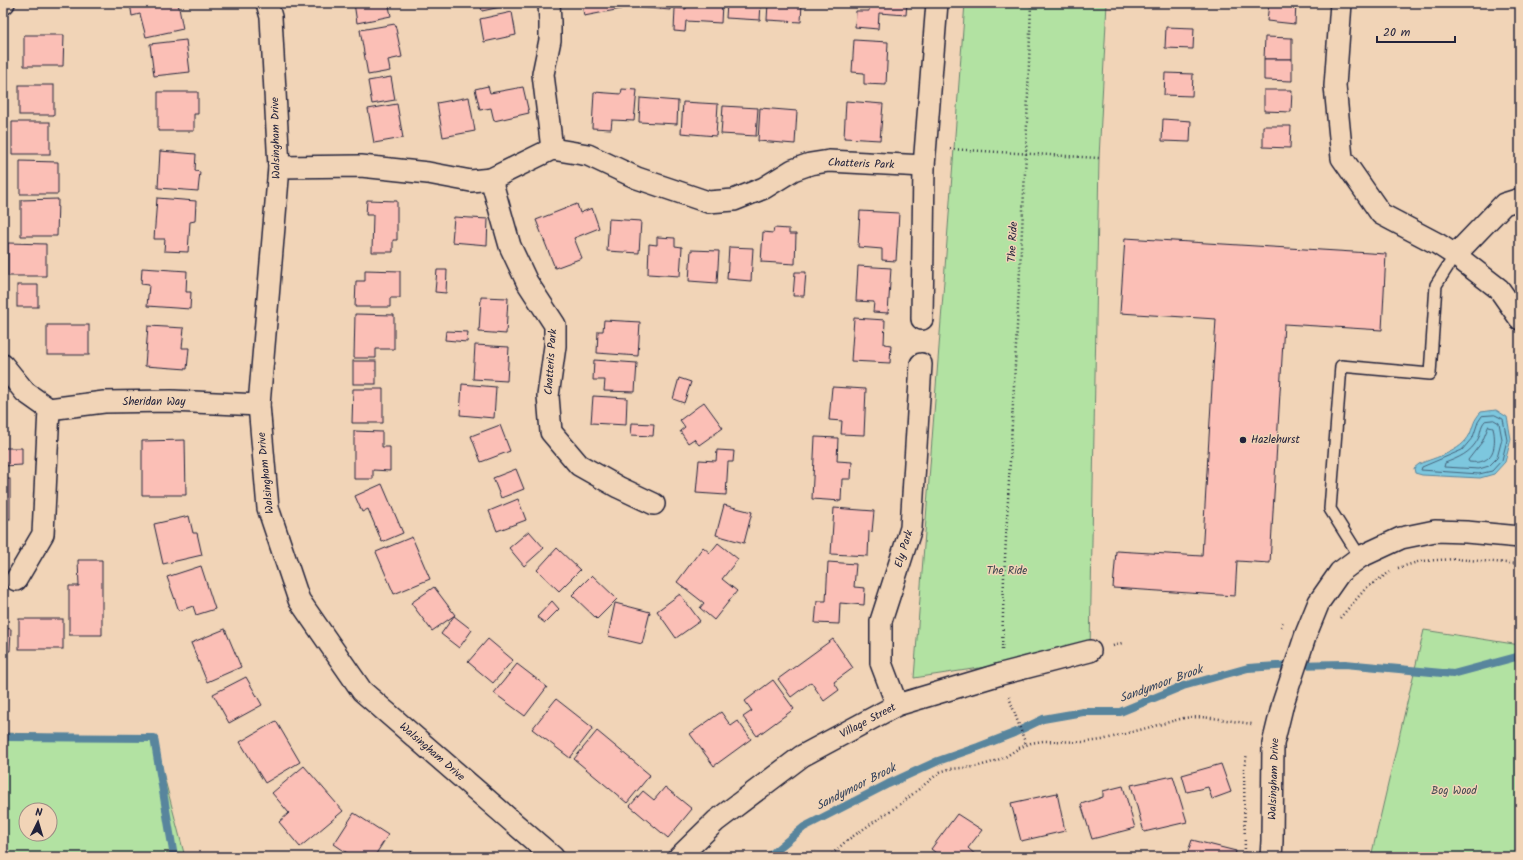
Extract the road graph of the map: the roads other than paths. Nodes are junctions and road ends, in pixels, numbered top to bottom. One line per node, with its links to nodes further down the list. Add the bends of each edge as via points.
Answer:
1 (267, 3): 7 (street, Walsingham Drive, via 271,17)
2 (549, 3): 5 (street, via 550,40 543,74)
3 (937, 3): 6 (street)
4 (1341, 3): 10 (street, via 1336,86 1342,158 1381,214)
5 (552, 149): 6 (street, Chatteris Park, via 588,155 637,178 708,202 734,200 810,164); 8 (street)
6 (924, 157): 11 (street)
7 (279, 168): 8 (street, via 361,166 428,173 472,181); 15 (street, Walsingham Drive)
8 (491, 179): 17 (street, Chatteris Park, via 510,246 527,282 555,325 555,346 548,396 551,432 579,465)
9 (1520, 199): 10 (street, via 1504,204)
10 (1455, 255): 12 (street, via 1499,289); 19 (lane, via 1436,285 1430,374 1341,366 1330,509)
11 (922, 319)
12 (1520, 319)
13 (921, 364): 22 (street, Ely Park, via 911,528 882,620 881,663)
14 (3, 365): 16 (street, via 25,392)
15 (259, 405): 16 (street, Sheridan Way, via 104,402); 23 (street, Walsingham Drive, via 268,508 299,600 362,691)
16 (49, 409): 20 (street, via 43,534)
17 (654, 504)
18 (1520, 537): 19 (street, Walsingham Drive, via 1435,531 1401,538)
19 (1360, 557): 25 (street, Walsingham Drive, via 1340,572 1319,602 1283,704 1273,744)
20 (16, 580)
21 (1090, 652): 22 (street, Village Street, via 1001,674)
22 (897, 705): 24 (street, Village Street, via 802,756 716,821)
23 (553, 857)
24 (679, 857)
25 (1270, 857)

